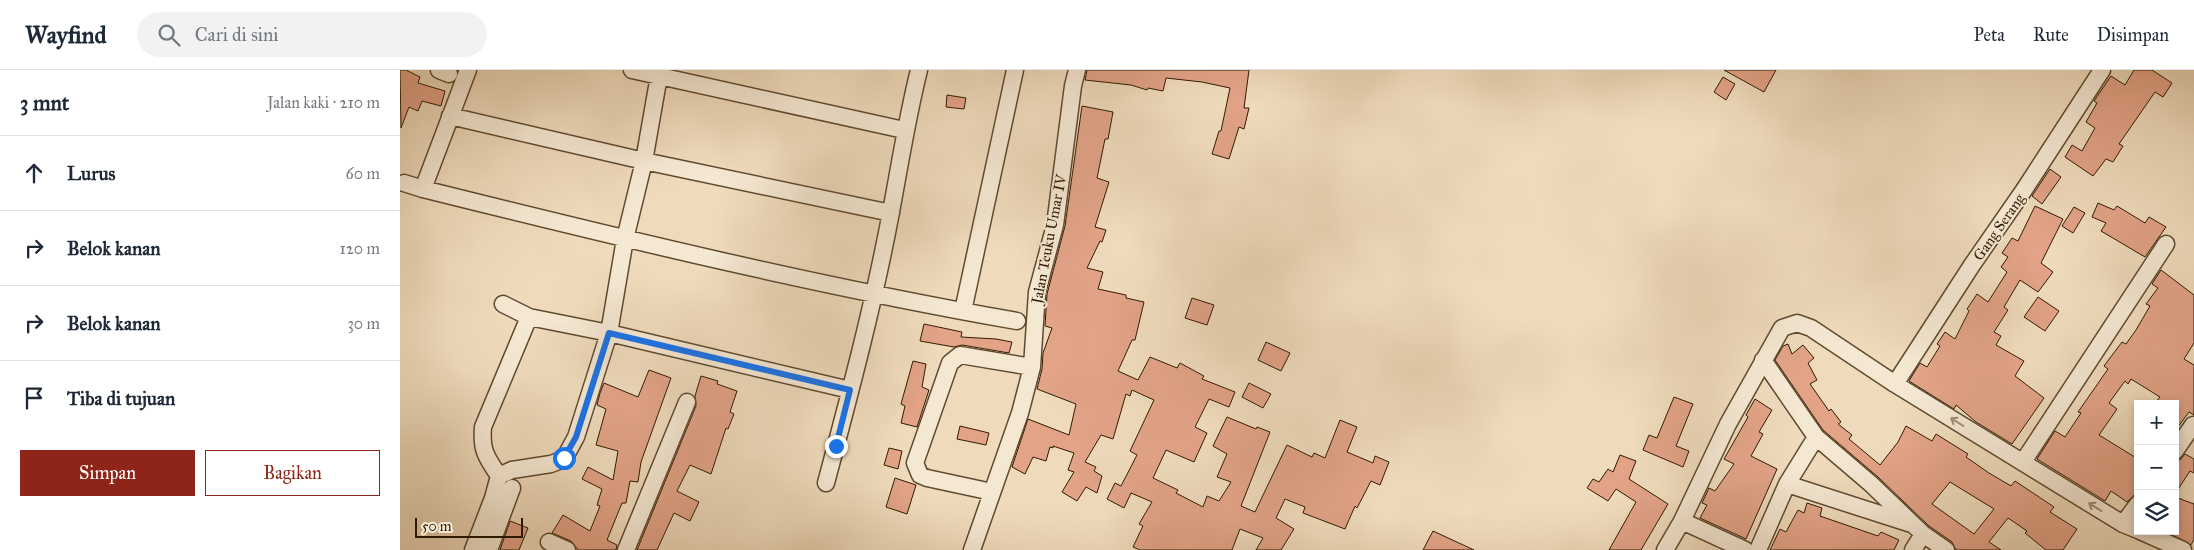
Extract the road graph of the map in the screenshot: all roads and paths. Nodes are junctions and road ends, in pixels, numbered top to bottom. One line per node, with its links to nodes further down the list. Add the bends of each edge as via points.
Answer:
1 (468, 70): 8 (street)
2 (632, 70): 7 (street)
3 (919, 70): 9 (street)
4 (1015, 70): 18 (street)
5 (1077, 70): 23 (street, Jalan Teuku Umar IV, via 1055,225 1037,292)
6 (2102, 70): 24 (street, Gang Serang)
7 (660, 73): 9 (street); 10 (street)
8 (450, 116): 10 (street); 12 (street)
9 (904, 130): 13 (street)
10 (644, 161): 13 (street); 14 (street)
11 (401, 187): 12 (street)
12 (423, 189): 14 (street)
13 (891, 213): 16 (street)
14 (625, 239): 16 (street); 21 (street)
15 (2166, 244): 30 (street)
16 (873, 294): 18 (street); 25 (street)
17 (503, 304): 19 (street)
18 (963, 311): 20 (street)
19 (529, 317): 21 (street); 31 (street, via 483,427 482,443)
20 (1017, 321)
21 (609, 333): 25 (street); 31 (street, via 576,437 564,458)
22 (1764, 360): 24 (street, via 1782,328 1798,323 1811,328); 28 (street); 36 (street, via 1728,424)
23 (1032, 367): 35 (street, Jalan Teuku Umar IV, via 1020,413); 35 (street, via 966,356 955,358 950,363 915,463 920,475 927,478)
24 (1895, 384): 30 (street, one-way to 24)
25 (850, 390): 32 (street)
26 (687, 402): 44 (street)
27 (2193, 426): 29 (street)
28 (1816, 437): 33 (street); 38 (street)
29 (2179, 445)
30 (2023, 462): 37 (street, one-way to 30)
31 (499, 476): 41 (street)
32 (826, 483)
33 (1787, 484): 38 (street); 48 (street)
34 (512, 488): 42 (street)
35 (992, 492): 45 (street, Jalan Teuku Umar IV)
36 (1682, 521): 46 (street); 47 (street)
37 (2134, 529)
38 (1920, 530): 49 (street); 50 (street)
39 (2148, 535): 51 (street)
40 (549, 542): 43 (street)
41 (473, 550)
42 (489, 550)
43 (567, 550)
44 (626, 550)
45 (972, 550)
46 (1665, 550)
47 (1745, 550)
48 (1758, 550)
49 (1913, 550)
50 (1946, 550)
51 (2183, 550)

